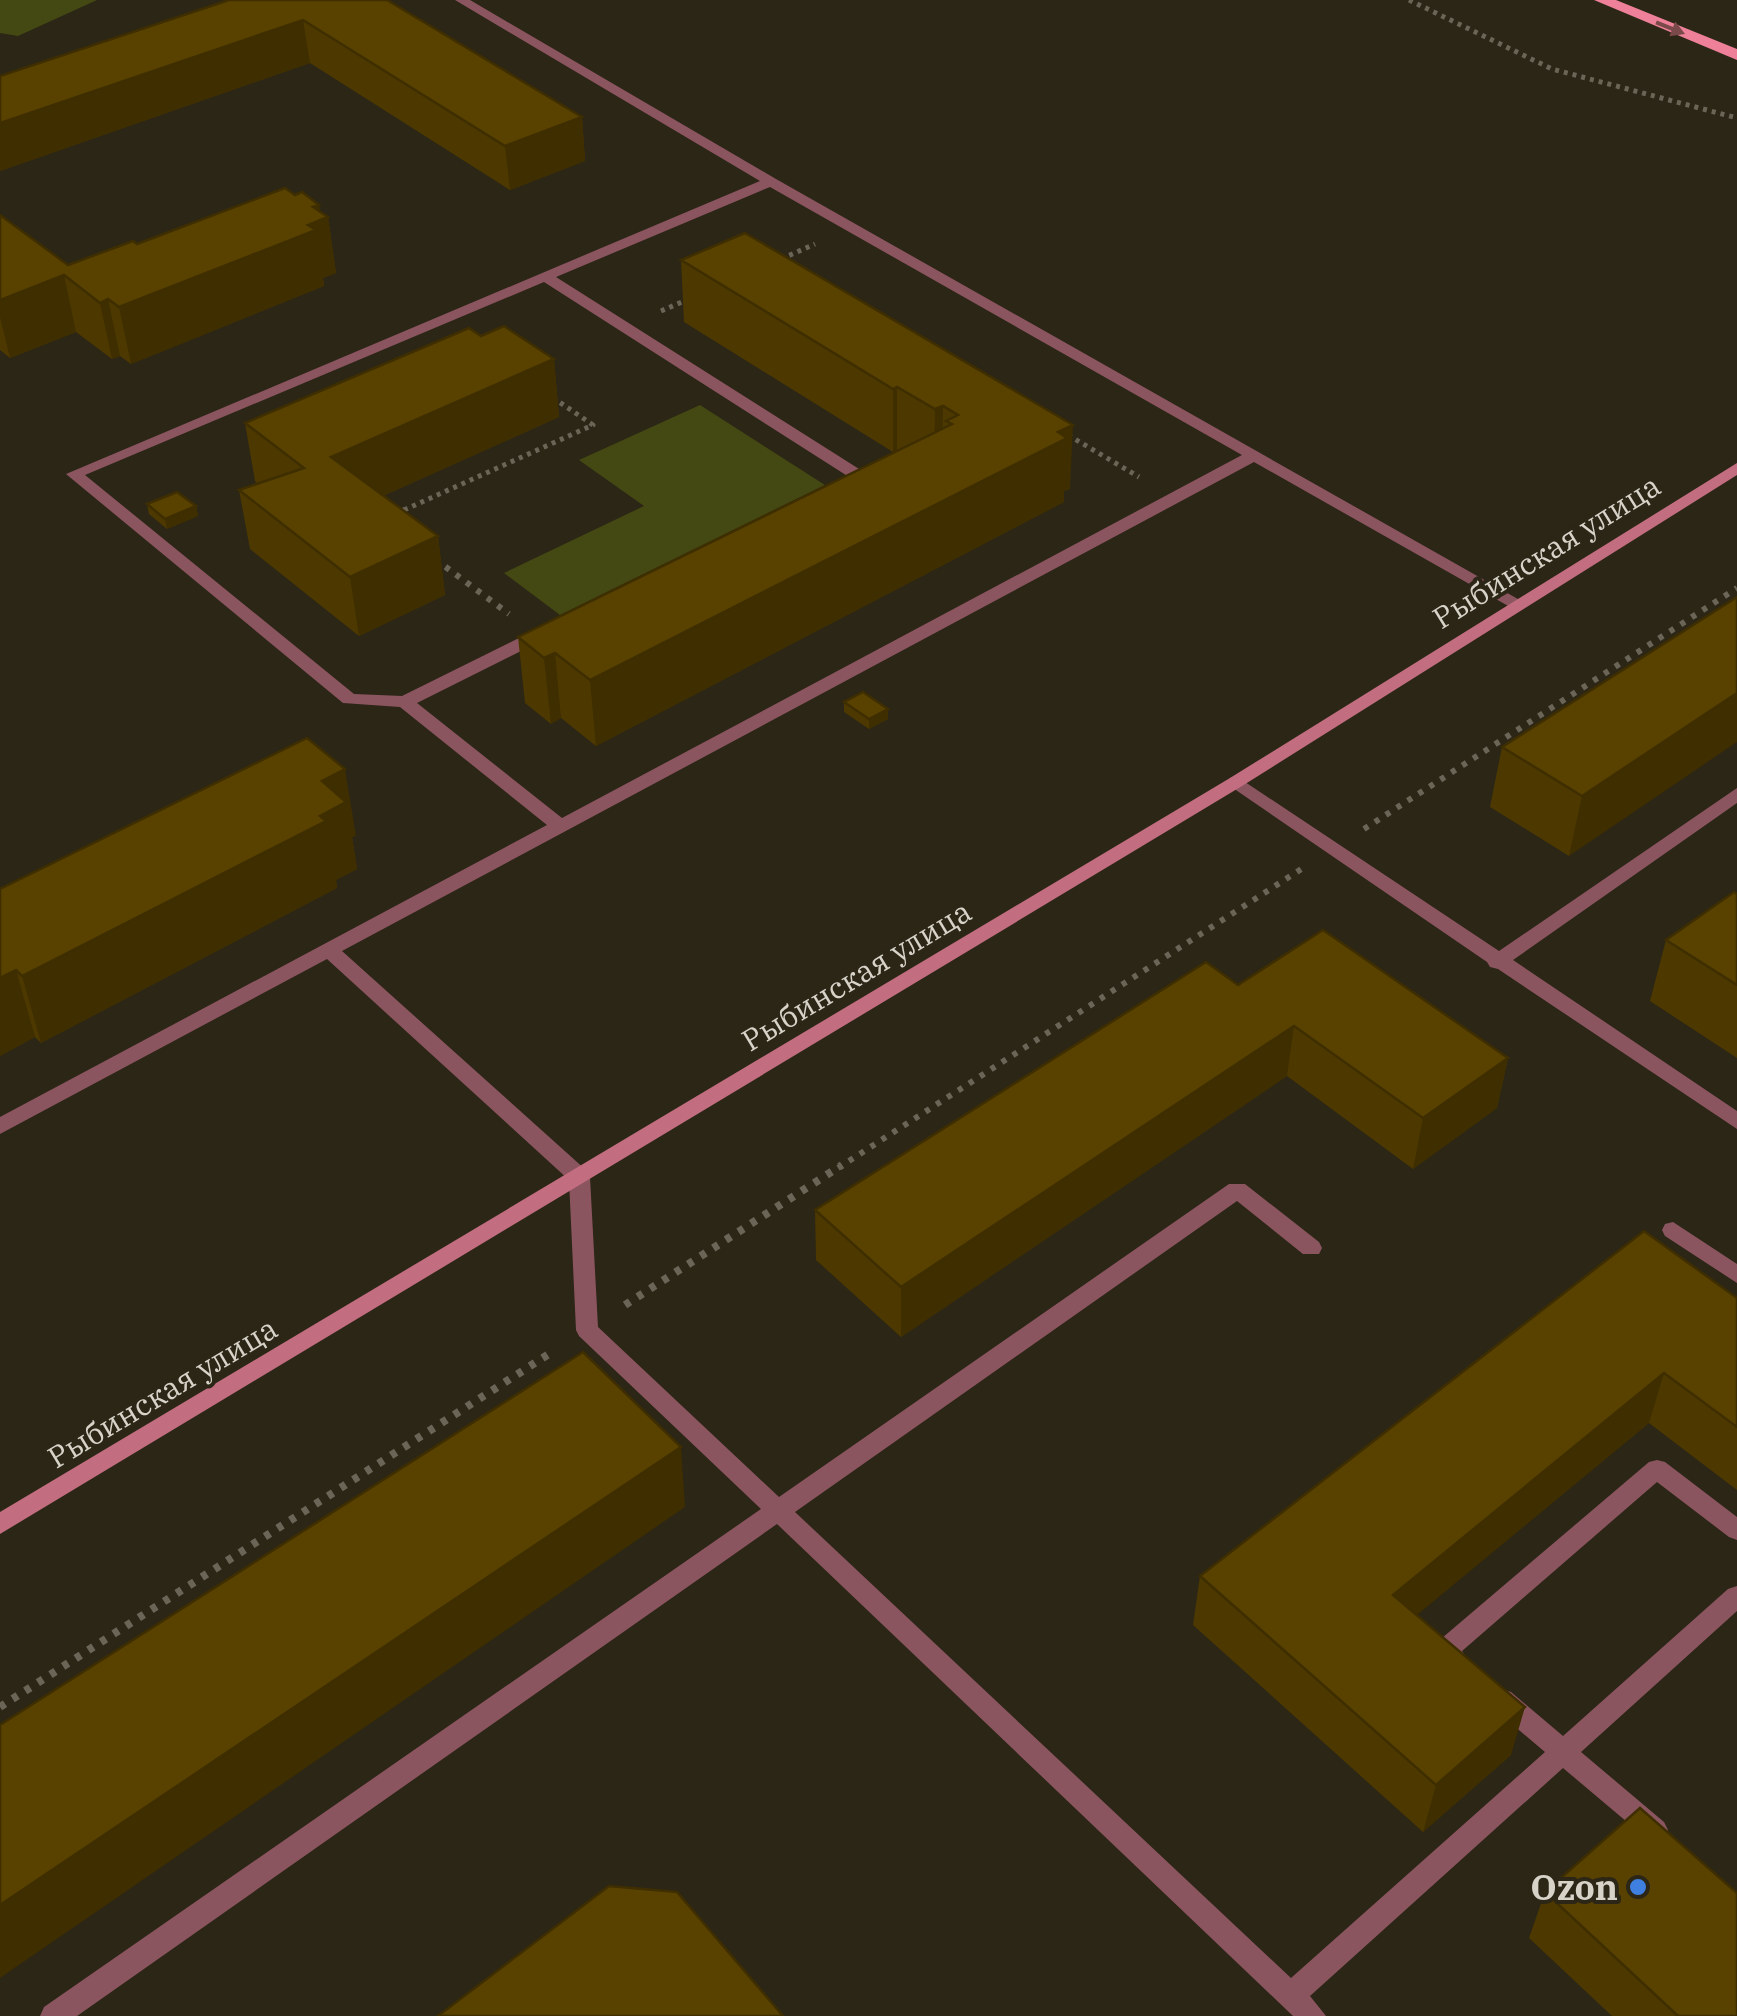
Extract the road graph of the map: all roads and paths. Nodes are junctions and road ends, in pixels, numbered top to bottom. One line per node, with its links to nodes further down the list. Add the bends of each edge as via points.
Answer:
1 (462, 0): 6 (lane)
2 (1409, 0): 5 (path, via 1552,69)
3 (1602, 0): 4 (main road, one-way to 4)
4 (1737, 55)
5 (1737, 118)
6 (771, 182): 7 (lane); 9 (lane)
7 (853, 228): 8 (path, via 774,262); 14 (lane)
8 (791, 272)
9 (545, 276): 11 (lane); 24 (lane, via 74,474 349,700)
10 (691, 298): 11 (path)
11 (625, 327): 16 (lane, via 861,477)
12 (547, 394): 18 (path, via 593,424)
13 (1058, 429): 17 (path)
14 (1254, 455): 17 (lane); 21 (lane)
15 (1737, 468): 21 (main road, Рыбинская улица)
16 (827, 494)
17 (1174, 498): 27 (lane)
18 (383, 520)
19 (430, 555): 23 (path)
20 (1737, 588): 28 (path)
21 (1516, 603): 25 (main road, Рыбинская улица)
22 (555, 628): 23 (lane)
23 (538, 636): 24 (lane)
24 (405, 702): 27 (lane)
25 (1236, 782): 28 (lane); 33 (main road, Рыбинская улица)
26 (1737, 794): 30 (lane)
27 (560, 826): 29 (lane)
28 (1332, 849): 30 (lane); 37 (path)
29 (329, 950): 32 (lane); 33 (lane)
30 (1498, 962): 31 (lane)
31 (1737, 1121)
32 (0, 1126)
33 (578, 1177): 37 (lane); 39 (main road, Рыбинская улица)
34 (1673, 1230): 36 (lane)
35 (1311, 1248): 38 (lane, via 1238,1190)
36 (1737, 1275)
37 (587, 1330): 38 (lane); 42 (path)
38 (778, 1511): 45 (lane); 46 (lane)
39 (0, 1524)
40 (1737, 1530): 43 (lane, via 1657,1470 1444,1650)
41 (1737, 1596): 43 (lane)
42 (0, 1707)
43 (1563, 1752): 44 (lane); 45 (lane)
44 (1679, 1850)
45 (1291, 1996): 47 (lane)
46 (54, 2016)
47 (1312, 2016)

